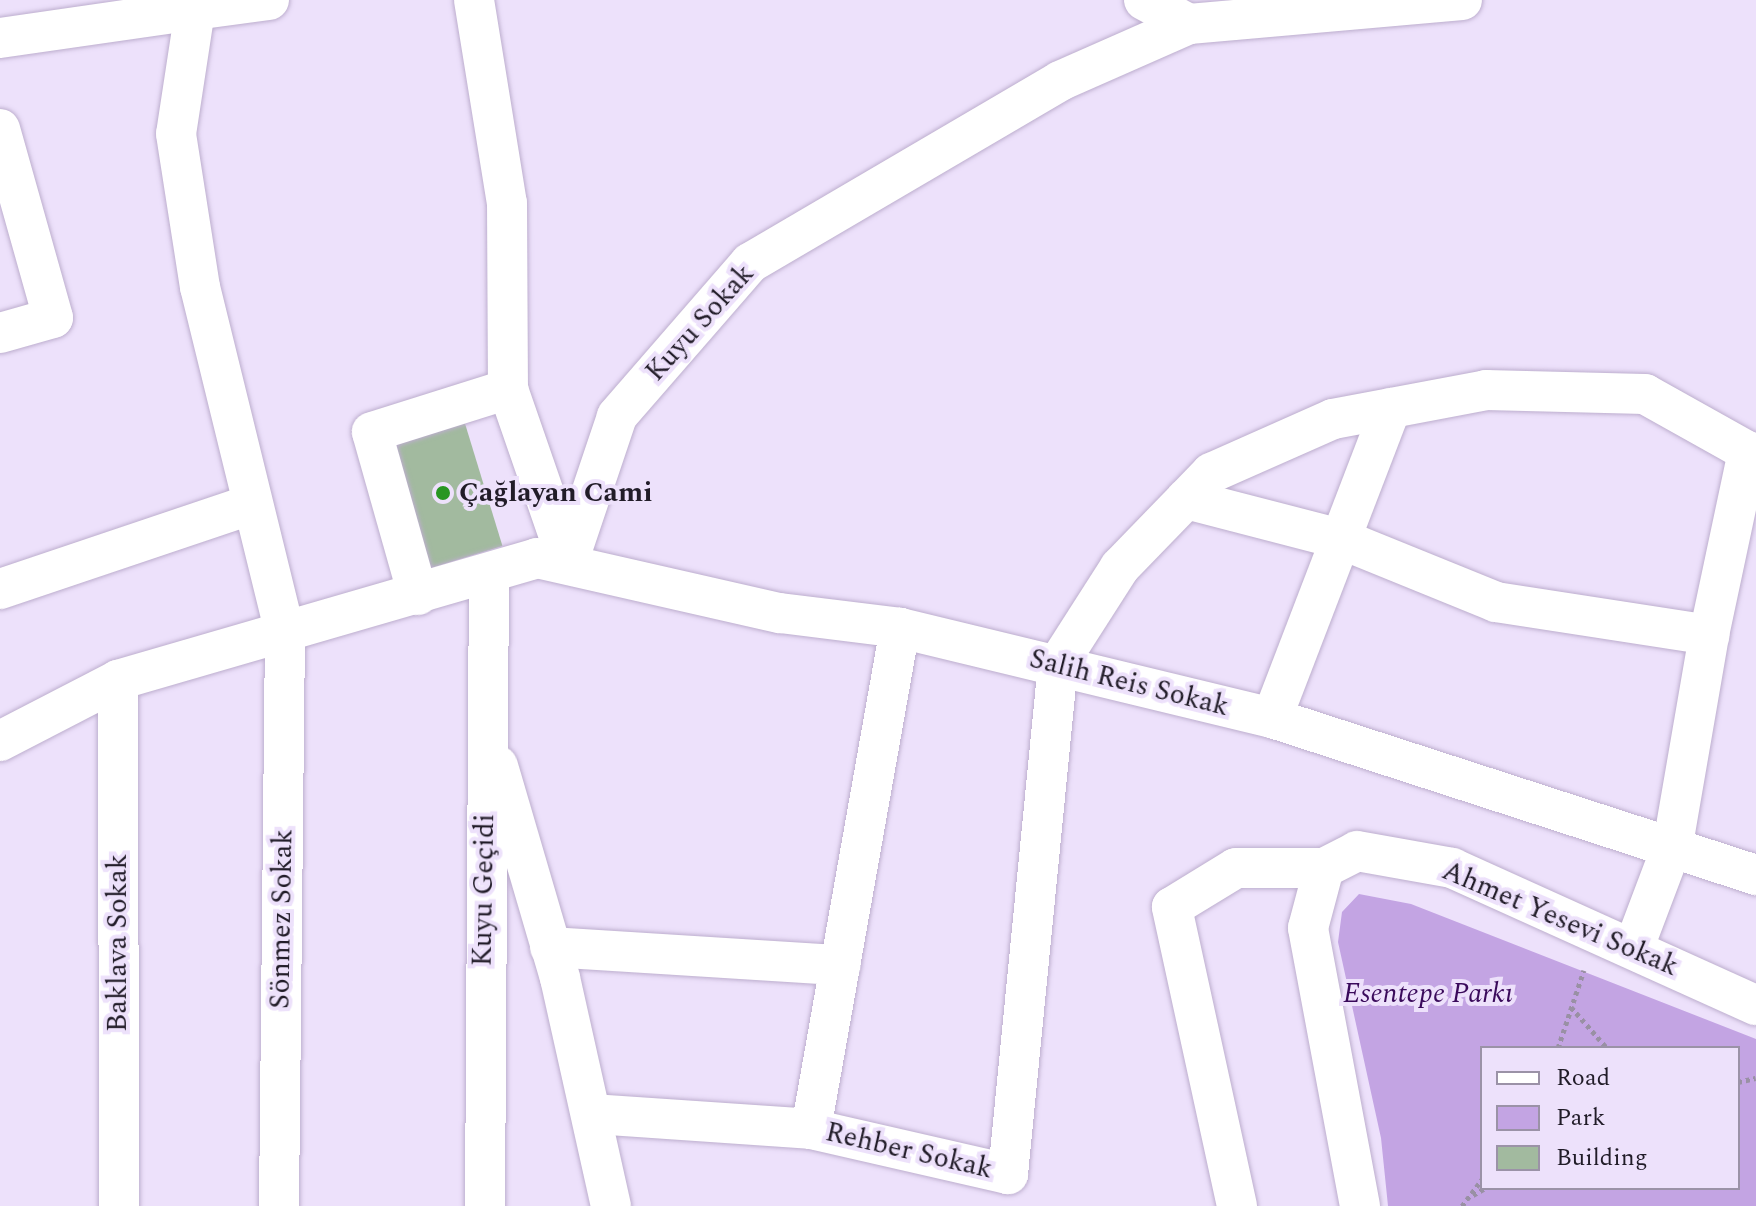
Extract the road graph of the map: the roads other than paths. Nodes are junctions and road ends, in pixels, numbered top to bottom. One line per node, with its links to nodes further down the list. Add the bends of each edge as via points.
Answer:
1 (269, 0): 5 (street)
2 (474, 0): 10 (street, via 507,203)
3 (1144, 0): 6 (street)
4 (1462, 0): 6 (street, Kuyu Sokak)
5 (194, 5): 7 (street); 14 (street, Sönmez Sokak, via 176,134 200,287)
6 (1189, 24): 16 (street, Kuyu Sokak, via 1060,81 750,263 617,416)
7 (0, 38)
8 (0, 129): 9 (street, via 53,318)
9 (0, 333)
10 (508, 389): 16 (street); 19 (street, via 372,432)
11 (1391, 408): 12 (street, via 1486,390 1645,394); 13 (street, via 1333,419 1211,473); 15 (street)
12 (1753, 453): 22 (street)
13 (1186, 499): 15 (street); 23 (street, via 1120,567)
14 (252, 504): 18 (street); 21 (street, Sönmez Sokak)
15 (1341, 539): 22 (street, via 1496,602); 25 (street)
16 (568, 562): 17 (street, Salih Reis Sokak, via 537,558); 20 (street, Salih Reis Sokak, via 780,613)
17 (489, 575): 19 (street); 26 (street, Kuyu Geçidi)
18 (0, 589)
19 (418, 595): 21 (street)
20 (900, 628): 23 (street, Salih Reis Sokak); 33 (street)
21 (285, 632): 24 (street); 38 (street, Sönmez Sokak)
22 (1709, 635): 28 (street)
23 (1058, 664): 25 (street, Salih Reis Sokak); 36 (street, Rehber Sokak, via 1008,1174)
24 (118, 680): 27 (street); 37 (street, Baklava Sokak)
25 (1272, 718): 28 (street, Salih Reis Sokak)
26 (486, 723): 31 (street); 39 (street, Kuyu Geçidi)
27 (0, 741)
28 (1673, 844): 30 (street, Salih Reis Sokak); 32 (street)
29 (1324, 868): 32 (street, Ahmet Yesevi Sokak, via 1357,851 1452,868); 41 (street, via 1236,868 1172,907); 42 (street, via 1308,928)
30 (1756, 875)
31 (550, 947): 33 (street); 35 (street)
32 (1634, 947): 34 (street, Ahmet Yesevi Sokak)
33 (840, 965): 36 (street)
34 (1756, 1005)
35 (593, 1114): 36 (street, Rehber Sokak); 40 (street)
36 (811, 1129)
37 (119, 1206)
38 (279, 1206)
39 (485, 1206)
40 (611, 1206)
41 (1237, 1206)
42 (1360, 1206)

